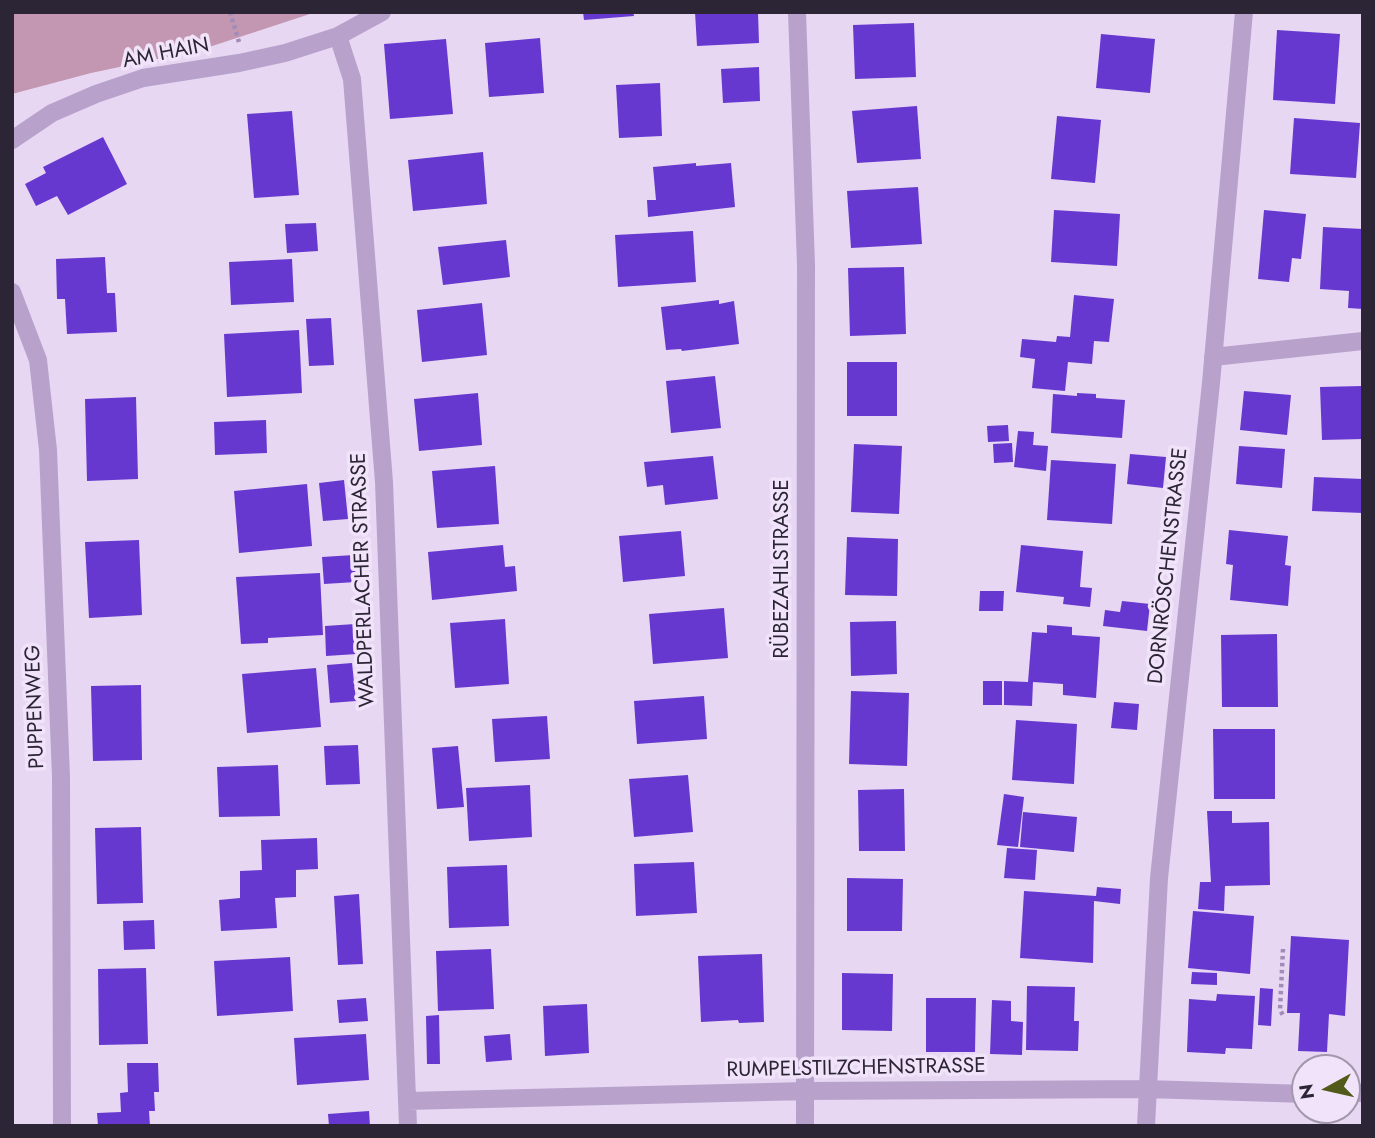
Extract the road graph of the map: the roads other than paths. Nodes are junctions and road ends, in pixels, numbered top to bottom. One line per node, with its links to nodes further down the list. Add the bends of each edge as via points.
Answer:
1 (382, 12): 4 (street, AM HAIN)
2 (797, 12): 10 (street, RÜBEZAHLSTRASSE, via 806,265)
3 (1244, 12): 8 (street, DORNRÖSCHENSTRASSE)
4 (338, 36): 5 (street, AM HAIN, via 245,62 143,78 52,113); 12 (street, WALDPERLACHER STRASSE, via 352,79 384,482)
5 (12, 140)
6 (12, 292): 13 (street, PUPPENWEG, via 38,360 48,450 61,777)
7 (1363, 341): 8 (street)
8 (1213, 357): 9 (street, DORNRÖSCHENSTRASSE, via 1159,878)
9 (1147, 1089): 10 (street, RUMPELSTILZCHENSTRASSE); 11 (street, RUMPELSTILZCHENSTRASSE); 16 (street, DORNRÖSCHENSTRASSE)
10 (806, 1091): 12 (street, RUMPELSTILZCHENSTRASSE); 15 (street, RÜBEZAHLSTRASSE)
11 (1291, 1094)
12 (407, 1101): 14 (street, WALDPERLACHER STRASSE)
13 (62, 1126)
14 (408, 1126)
15 (805, 1126)
16 (1146, 1126)

